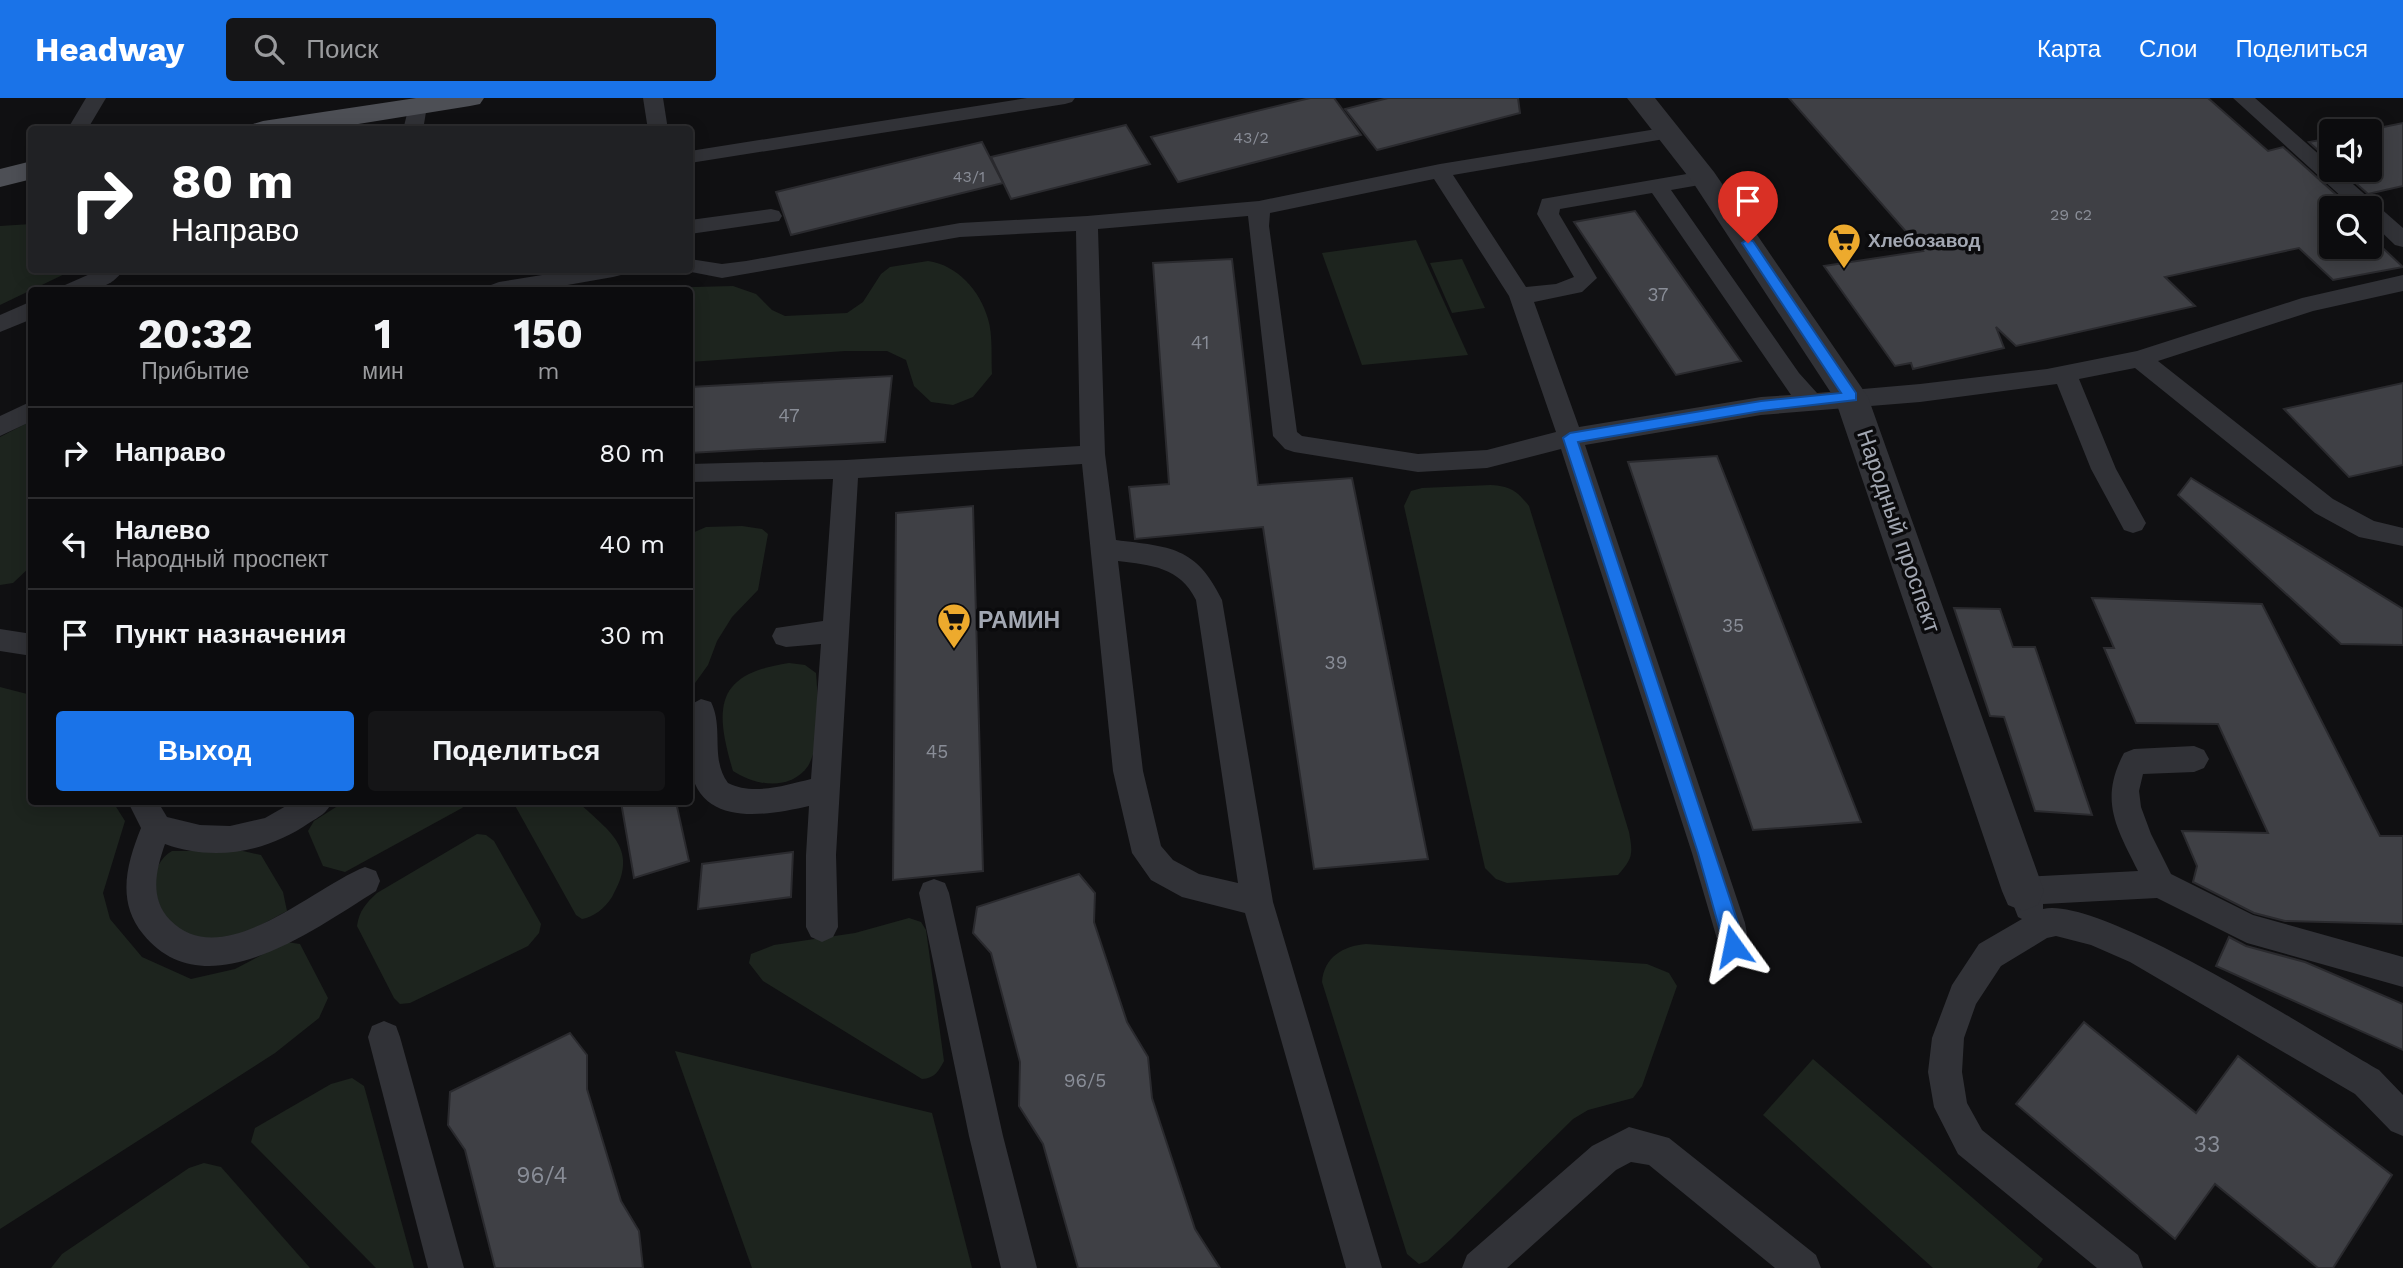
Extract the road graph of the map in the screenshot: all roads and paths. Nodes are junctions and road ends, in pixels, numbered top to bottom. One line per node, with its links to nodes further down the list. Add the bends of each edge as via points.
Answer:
1 (96, 98): 9 (lane)
2 (470, 98): 7 (main road)
3 (653, 98): 11 (lane)
4 (1065, 98): 13 (lane)
5 (1642, 98): 12 (street, Народный проспект)
6 (2243, 98): 19 (lane)
7 (415, 118): 8 (main road)
8 (349, 123): 10 (main road)
9 (79, 126)
10 (310, 126)
11 (657, 126)
12 (1669, 133): 15 (lane); 17 (street, Народный проспект)
13 (693, 157)
14 (28, 171): 16 (main road)
15 (1440, 171): 20 (lane); 32 (lane)
16 (0, 178)
17 (1704, 178): 18 (lane); 37 (street, Народный проспект)
18 (1657, 185): 32 (lane, via 1550,204 1548,214 1586,278 1577,286); 38 (lane)
19 (2353, 196)
20 (1259, 208): 23 (lane); 41 (lane, via 1284,436 1311,447 1418,463 1487,459)
21 (771, 216): 24 (lane)
22 (2382, 221): 25 (lane)
23 (1087, 223): 26 (lane, via 960,230 722,271); 42 (lane)
24 (693, 227)
25 (2403, 240)
26 (693, 266)
27 (109, 273): 30 (lane)
28 (596, 273): 31 (lane)
29 (2403, 283): 35 (lane, via 2310,304)
30 (80, 287)
31 (516, 287)
32 (1520, 295): 41 (lane)
33 (28, 311): 34 (lane)
34 (0, 324)
35 (2139, 359): 36 (lane); 46 (lane, via 2324,506 2368,530)
36 (2065, 374): 37 (lane); 45 (lane)
37 (1851, 397): 38 (lane); 59 (street, Народный проспект)
38 (1809, 400): 41 (lane)
39 (28, 412): 40 (lane)
40 (0, 427)
41 (1570, 438): 64 (lane, via 1703,840)
42 (1093, 454): 43 (lane); 47 (lane)
43 (846, 469): 44 (lane); 48 (lane)
44 (693, 473)
45 (2133, 523)
46 (2400, 537)
47 (1103, 549): 61 (lane, via 1128,771 1147,853 1162,870 1193,887); 61 (lane, via 1170,559 1194,572 1203,583)
48 (834, 631): 49 (lane); 54 (lane)
49 (786, 636)
50 (0, 639): 51 (lane)
51 (28, 644)
52 (701, 711): 54 (lane, via 708,779 717,794 762,802)
53 (2194, 759): 58 (lane, via 2134,762 2127,772 2128,812)
54 (825, 789): 63 (lane)
55 (312, 805): 56 (lane, via 275,828 213,842 177,836)
56 (150, 814): 57 (lane, via 140,870 142,905 151,923 169,939 205,954 256,941)
57 (365, 881)
58 (2160, 884): 59 (lane); 65 (lane, via 2247,928)
59 (2023, 891): 62 (lane)
60 (934, 892): 69 (lane)
61 (1257, 902): 70 (lane)
62 (2040, 925): 67 (lane, via 2056,921 2080,927 2141,951 2367,1082); 73 (lane, via 1990,955 1963,996 1948,1038 1945,1072 1951,1107 1970,1142)
63 (822, 927)
64 (1733, 946)
65 (2403, 972)
66 (384, 1037): 68 (lane)
67 (2403, 1119)
68 (446, 1268)
69 (1019, 1268)
70 (1364, 1268)
71 (1480, 1268): 72 (lane, via 1604,1158 1629,1144 1657,1150)
72 (1803, 1268)
73 (2125, 1268)

